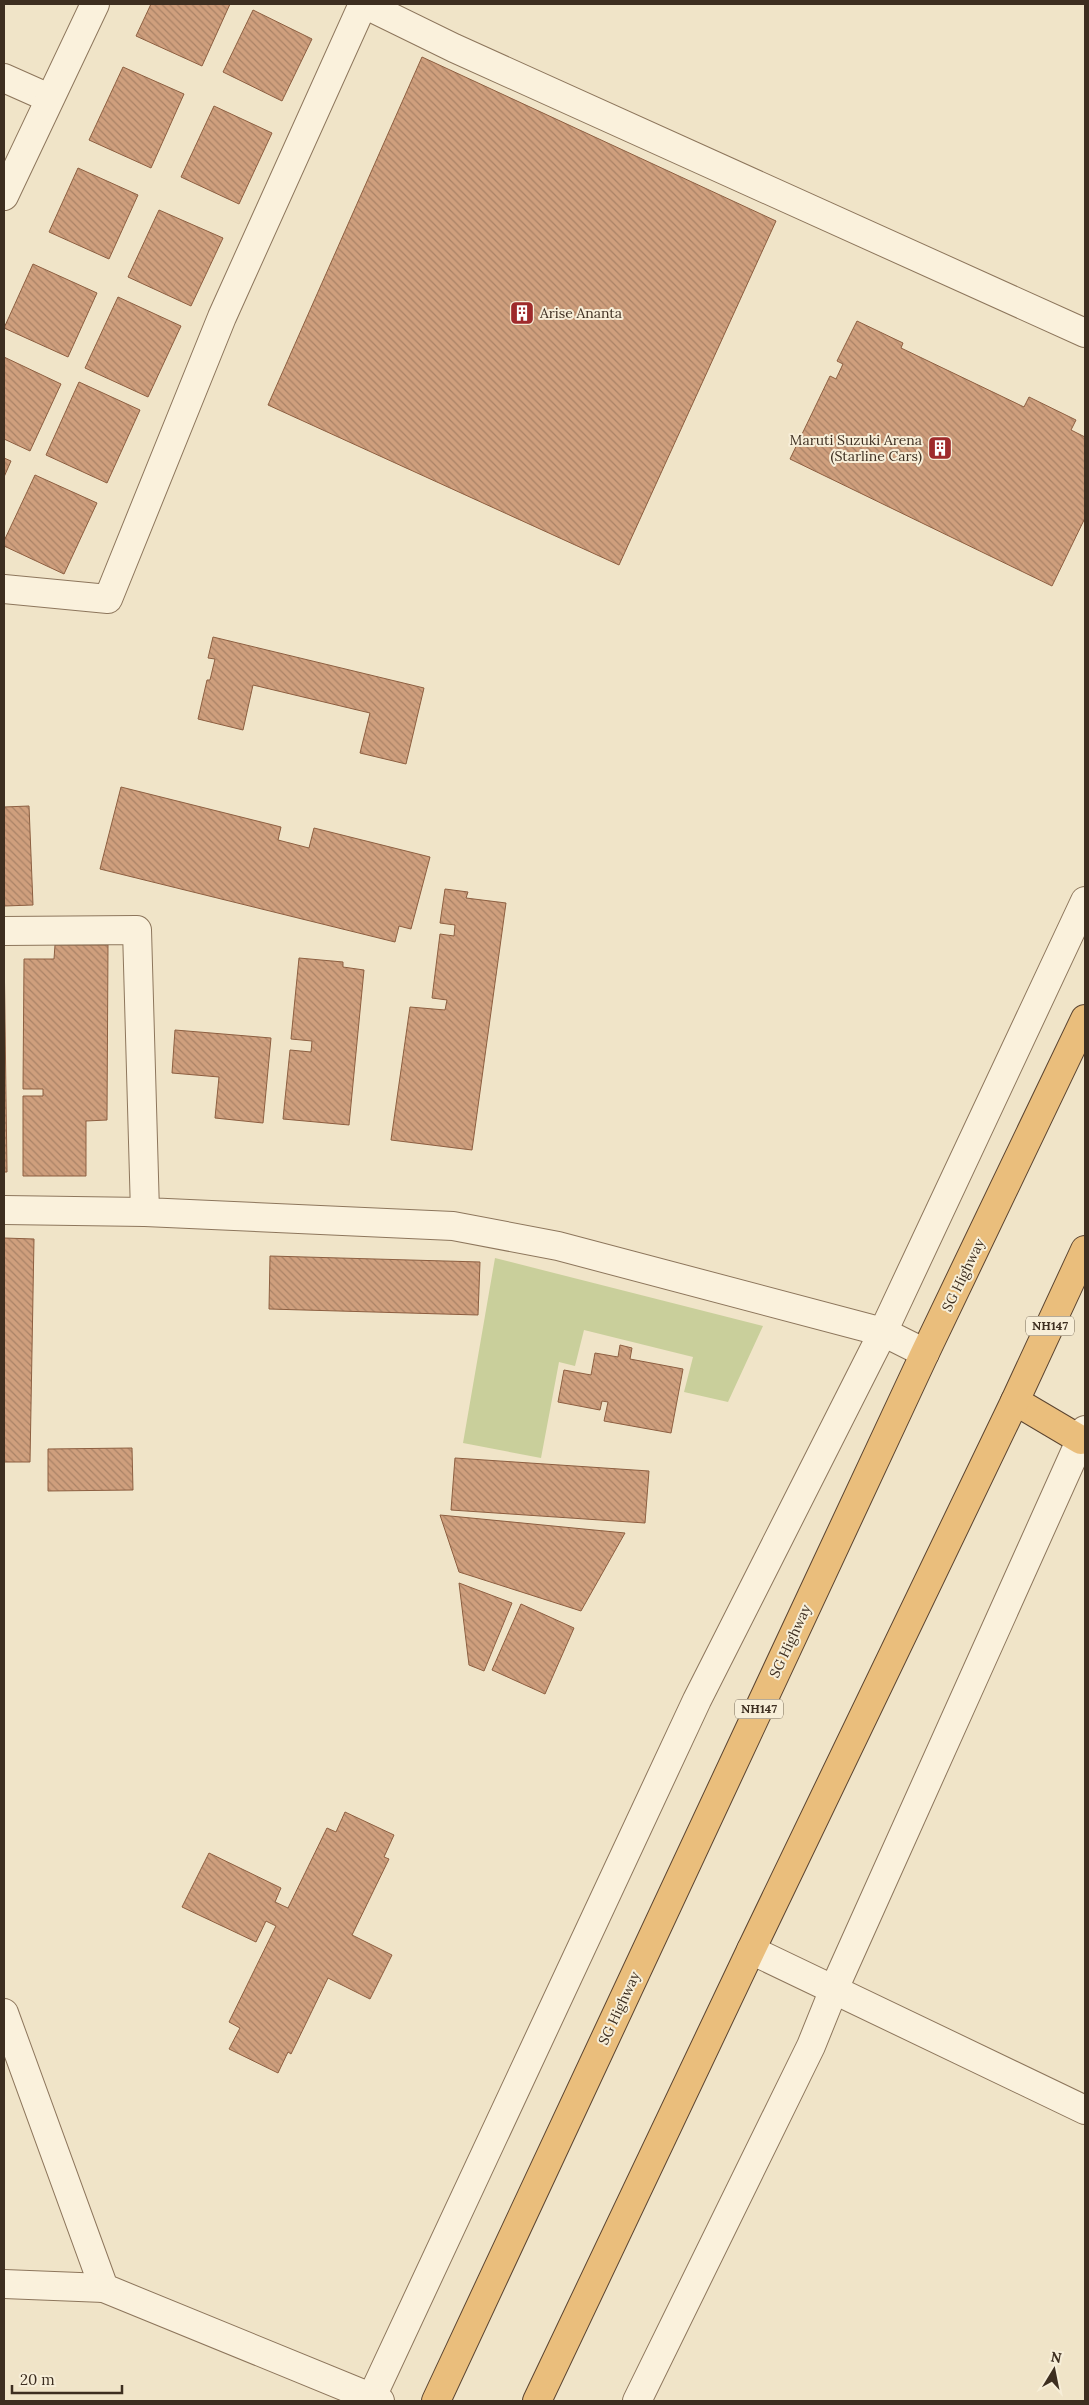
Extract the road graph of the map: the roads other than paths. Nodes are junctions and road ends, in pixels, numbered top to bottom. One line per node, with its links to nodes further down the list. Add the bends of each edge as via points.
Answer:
1 (95, 4): 4 (street)
2 (364, 4): 6 (street); 7 (street, via 222,317 108,599)
3 (4, 78): 4 (street)
4 (49, 98): 5 (street)
5 (4, 196)
6 (1085, 334)
7 (4, 589)
8 (1085, 901): 14 (street)
9 (4, 931): 12 (street, via 137,930)
10 (1085, 1019): 15 (highway, SG Highway / NH147)
11 (4, 1210): 12 (street)
12 (145, 1212): 14 (street, via 453,1226 558,1246)
13 (1085, 1250): 16 (highway, NH147)
14 (882, 1332): 15 (street); 24 (street, via 697,1700)
15 (925, 1353): 25 (highway, SG Highway / NH147)
16 (1015, 1401): 17 (highway); 18 (highway, NH147)
17 (1083, 1435): 19 (street)
18 (751, 1950): 19 (street); 26 (highway, NH147)
19 (834, 1989): 21 (street); 27 (street, via 811,2046)
20 (4, 2013): 23 (street)
21 (1085, 2110)
22 (4, 2284): 23 (street)
23 (104, 2288): 24 (street)
24 (374, 2400)
25 (436, 2401)
26 (537, 2401)
27 (637, 2401)

